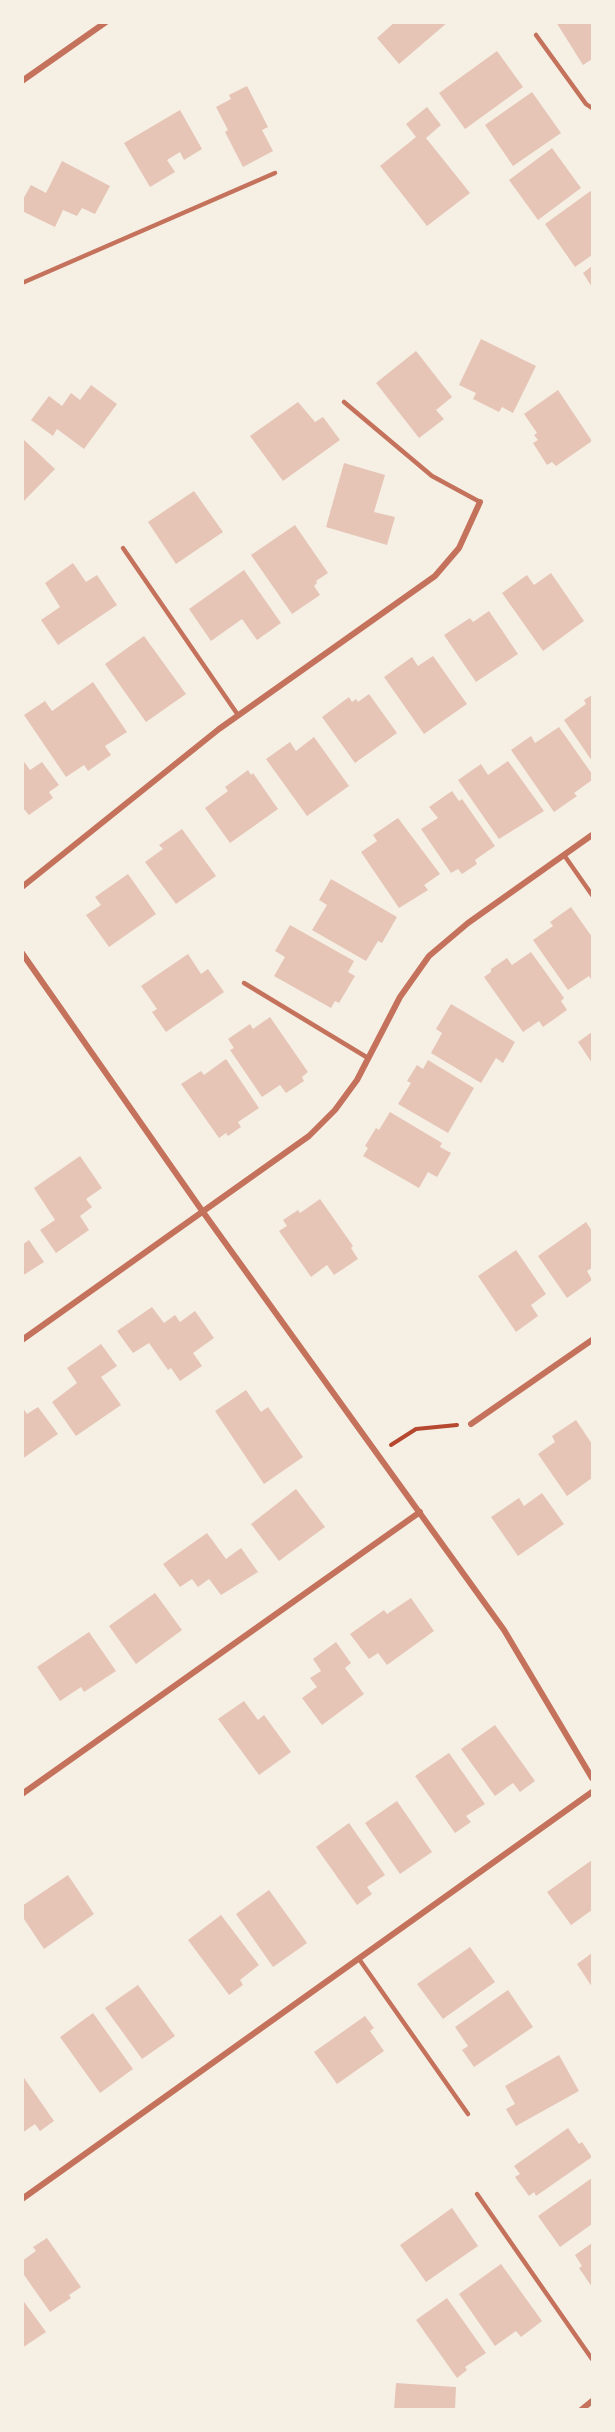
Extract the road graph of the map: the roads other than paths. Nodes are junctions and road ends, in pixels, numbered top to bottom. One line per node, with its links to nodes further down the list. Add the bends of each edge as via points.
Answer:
1 (106, 22): 3 (street)
2 (536, 35): 4 (lane)
3 (22, 81)
4 (592, 108)
5 (275, 173): 6 (lane)
6 (22, 283)
7 (344, 402): 8 (lane, via 432,476)
8 (480, 502): 10 (street, via 459,548 435,576)
9 (123, 548): 10 (lane)
10 (238, 715): 13 (street)
11 (592, 834): 12 (street)
12 (564, 855): 14 (lane); 17 (street, via 468,923 429,956 400,997)
13 (22, 887)
14 (592, 895)
15 (22, 953): 18 (street)
16 (244, 983): 17 (lane)
17 (368, 1059): 18 (street, via 335,1110 309,1136)
18 (203, 1212): 19 (street); 22 (street)
19 (22, 1340)
20 (592, 1340): 21 (street)
21 (471, 1424)
22 (420, 1512): 23 (street, via 504,1630); 25 (street)
23 (592, 1778)
24 (592, 1792): 26 (street)
25 (22, 1794)
26 (359, 1959): 27 (lane); 29 (street)
27 (468, 2114)
28 (477, 2194): 30 (lane)
29 (22, 2199)
30 (592, 2359)
31 (592, 2401): 32 (street)
32 (581, 2409)

